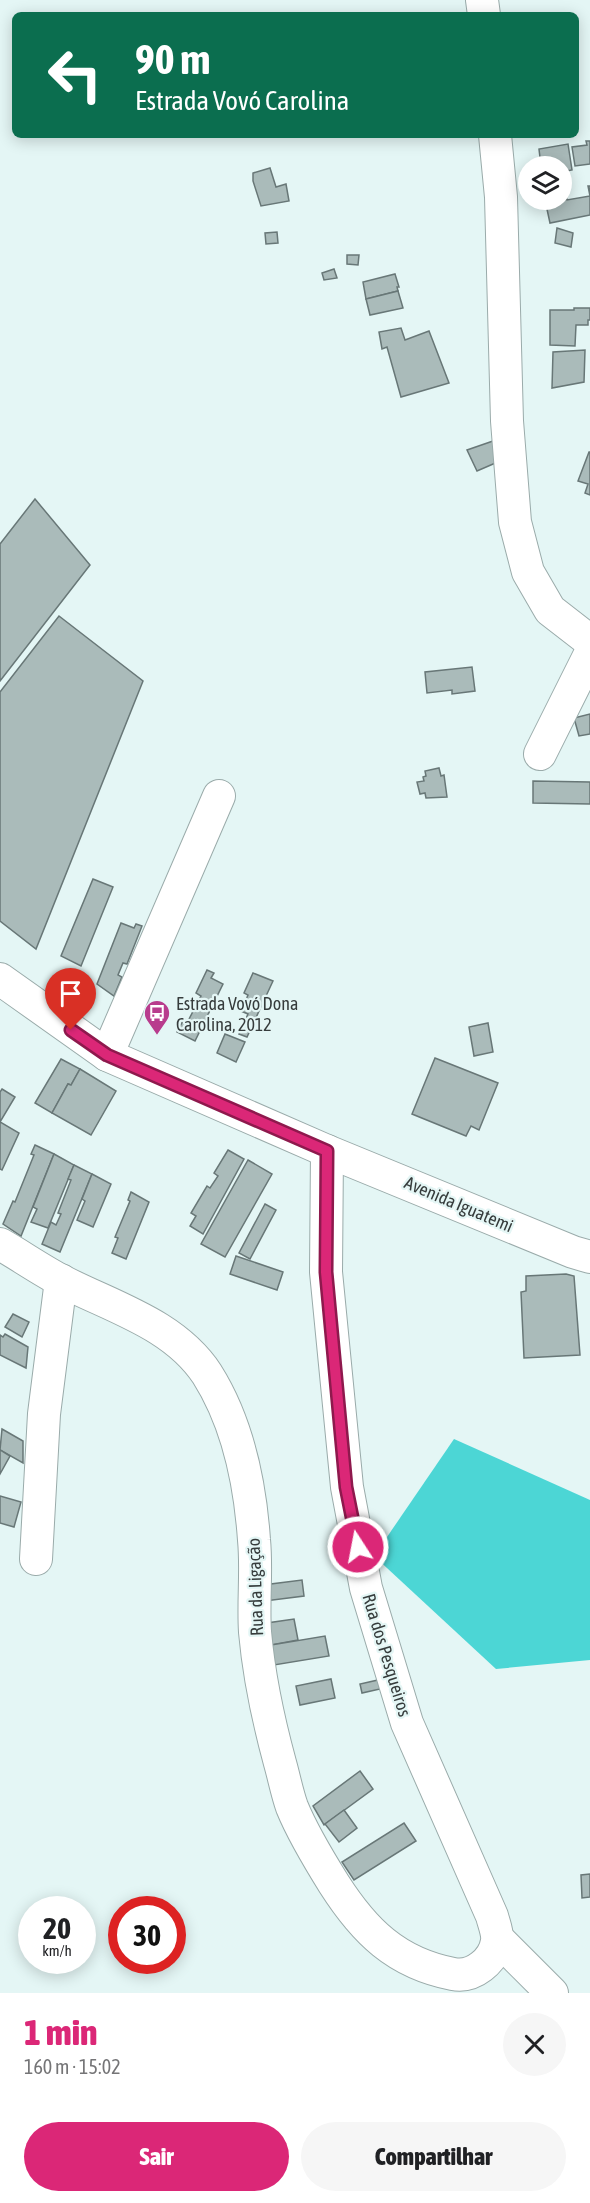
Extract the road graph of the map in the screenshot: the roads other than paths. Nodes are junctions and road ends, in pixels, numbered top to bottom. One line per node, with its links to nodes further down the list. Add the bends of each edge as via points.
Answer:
1 (495, 138): 2 (street, via 515,522 528,572 550,610)
2 (590, 641)
3 (590, 654): 4 (street)
4 (540, 754)
5 (219, 796): 7 (street)
6 (0, 980): 7 (street, Avenida Iguatemi)
7 (107, 1055): 8 (street, Avenida Iguatemi)
8 (327, 1151): 10 (street, Avenida Iguatemi); 13 (street, Rua dos Pesqueiros, via 326,1272 346,1487 366,1588 407,1723 492,1916)
9 (0, 1244): 11 (street, Rua da Ligação)
10 (590, 1257)
11 (61, 1280): 12 (street, via 44,1414); 13 (street, Rua da Ligação, via 171,1336 205,1371 224,1403 243,1460 254,1539 255,1629 266,1713 292,1807 349,1908 390,1949 455,1975 486,1965)
12 (36, 1559)
13 (498, 1939): 14 (street)
14 (552, 1993)

